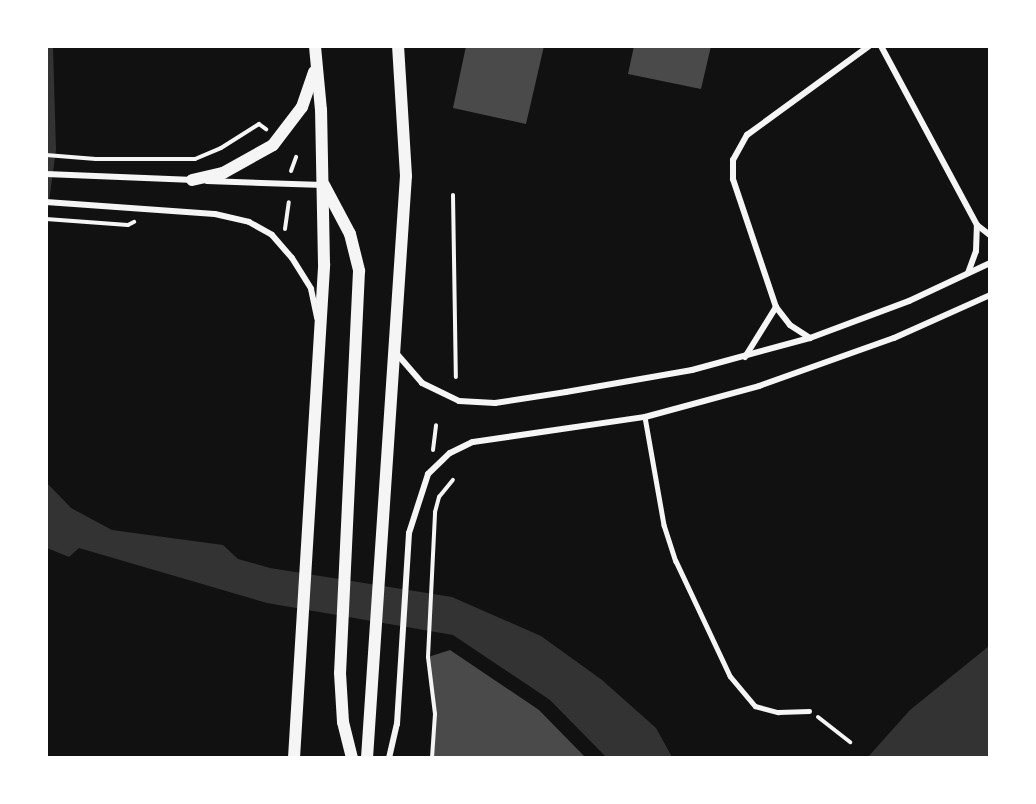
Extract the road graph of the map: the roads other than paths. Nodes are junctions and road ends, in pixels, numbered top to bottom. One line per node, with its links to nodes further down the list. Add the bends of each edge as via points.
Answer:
1 (314, 46): 6 (main road, via 314,78 289,128 250,160 223,173); 7 (main road)
2 (398, 46): 17 (main road, via 406,176)
3 (869, 46): 14 (street, via 747,135 736,151 733,179)
4 (881, 46): 9 (street)
5 (46, 174): 6 (street)
6 (192, 180): 7 (street)
7 (324, 185): 15 (main road); 22 (main road, via 350,234 359,271 340,673)
8 (46, 202): 15 (street, via 215,214 249,222 272,235 292,258 311,289)
9 (978, 225): 10 (street); 12 (street, via 976,251)
10 (990, 235)
11 (990, 263): 12 (street)
12 (968, 274): 16 (street)
13 (990, 295): 19 (street, via 827,364)
14 (776, 307): 16 (street, via 790,325); 18 (street)
15 (320, 331): 21 (main road)
16 (810, 338): 18 (street)
17 (394, 351): 18 (street, via 411,374 434,391 483,404 617,384); 23 (main road)
18 (745, 358)
19 (645, 417): 20 (lane, via 664,525 676,561 730,676 755,706 778,712); 24 (street, via 461,447 428,474 409,533 395,740)
20 (809, 711)
21 (294, 758)
22 (352, 758)
23 (367, 758)
24 (389, 758)

